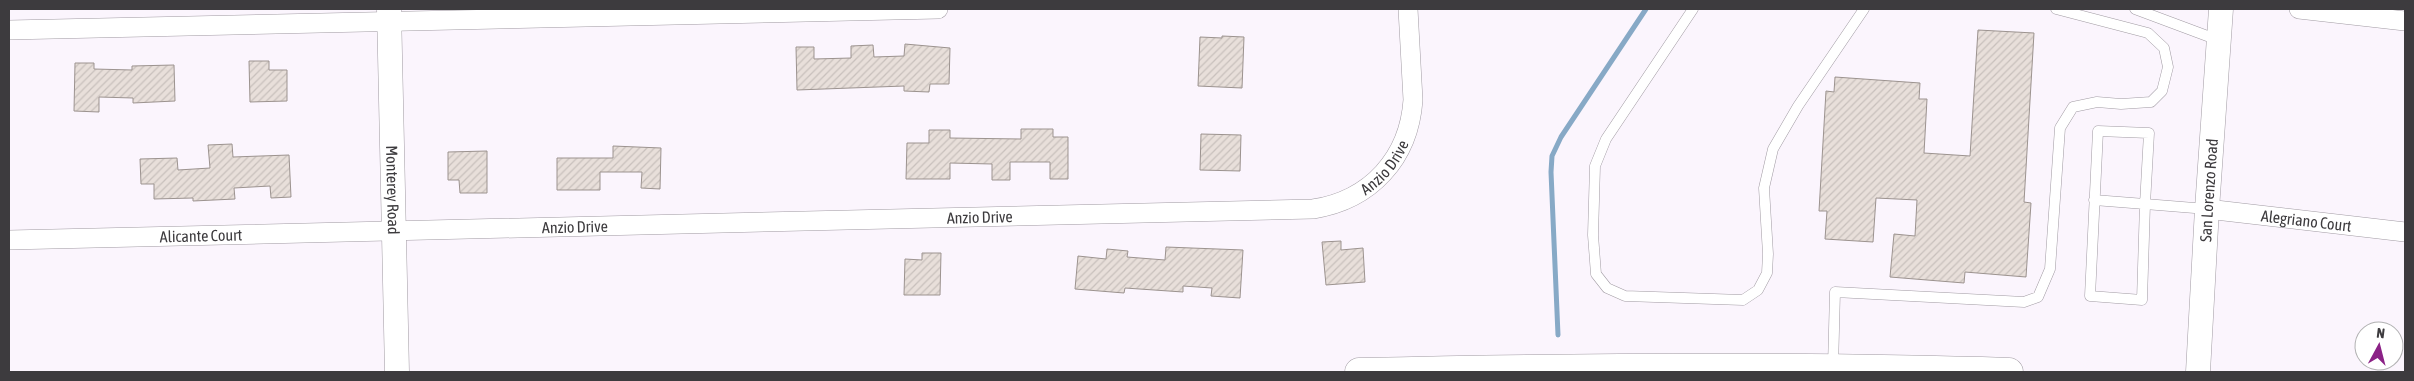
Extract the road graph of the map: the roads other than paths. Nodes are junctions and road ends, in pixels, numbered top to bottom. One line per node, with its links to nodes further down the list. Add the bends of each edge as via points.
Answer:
1 (938, 9): 9 (street)
2 (1408, 9): 16 (street, Anzio Drive, via 1413,100 1404,140 1380,178 1360,194 1328,206)
3 (1693, 9): 4 (lane, via 1606,139 1595,166 1593,235 1596,274 1607,288 1625,296 1743,300 1758,290 1767,273 1764,188 1773,148)
4 (1864, 9)
5 (2056, 9): 19 (lane, via 2148,33 2164,48 2168,67 2162,91 2151,102 2097,102 2073,107 2060,128 2050,269 2038,297 2024,302 1834,292)
6 (2135, 9): 12 (lane)
7 (2221, 9): 12 (street, San Lorenzo Road)
8 (2299, 9): 10 (street)
9 (390, 16): 11 (street); 16 (street, Monterey Road)
10 (2405, 21)
11 (9, 30)
12 (2218, 40): 15 (street, San Lorenzo Road)
13 (2094, 200): 14 (lane); 14 (lane, via 2098,130 2149,133); 14 (lane, via 2090,296 2142,300)
14 (2145, 204): 15 (lane)
15 (2207, 209): 17 (street, Alegriano Court); 23 (street, San Lorenzo Road)
16 (394, 232): 18 (street, Alicante Court); 20 (street, Monterey Road)
17 (2405, 232)
18 (9, 240)
19 (1833, 367): 21 (main road, via 1584,367); 22 (main road)
20 (397, 372)
21 (1359, 372)
22 (2009, 372)
23 (2198, 372)

